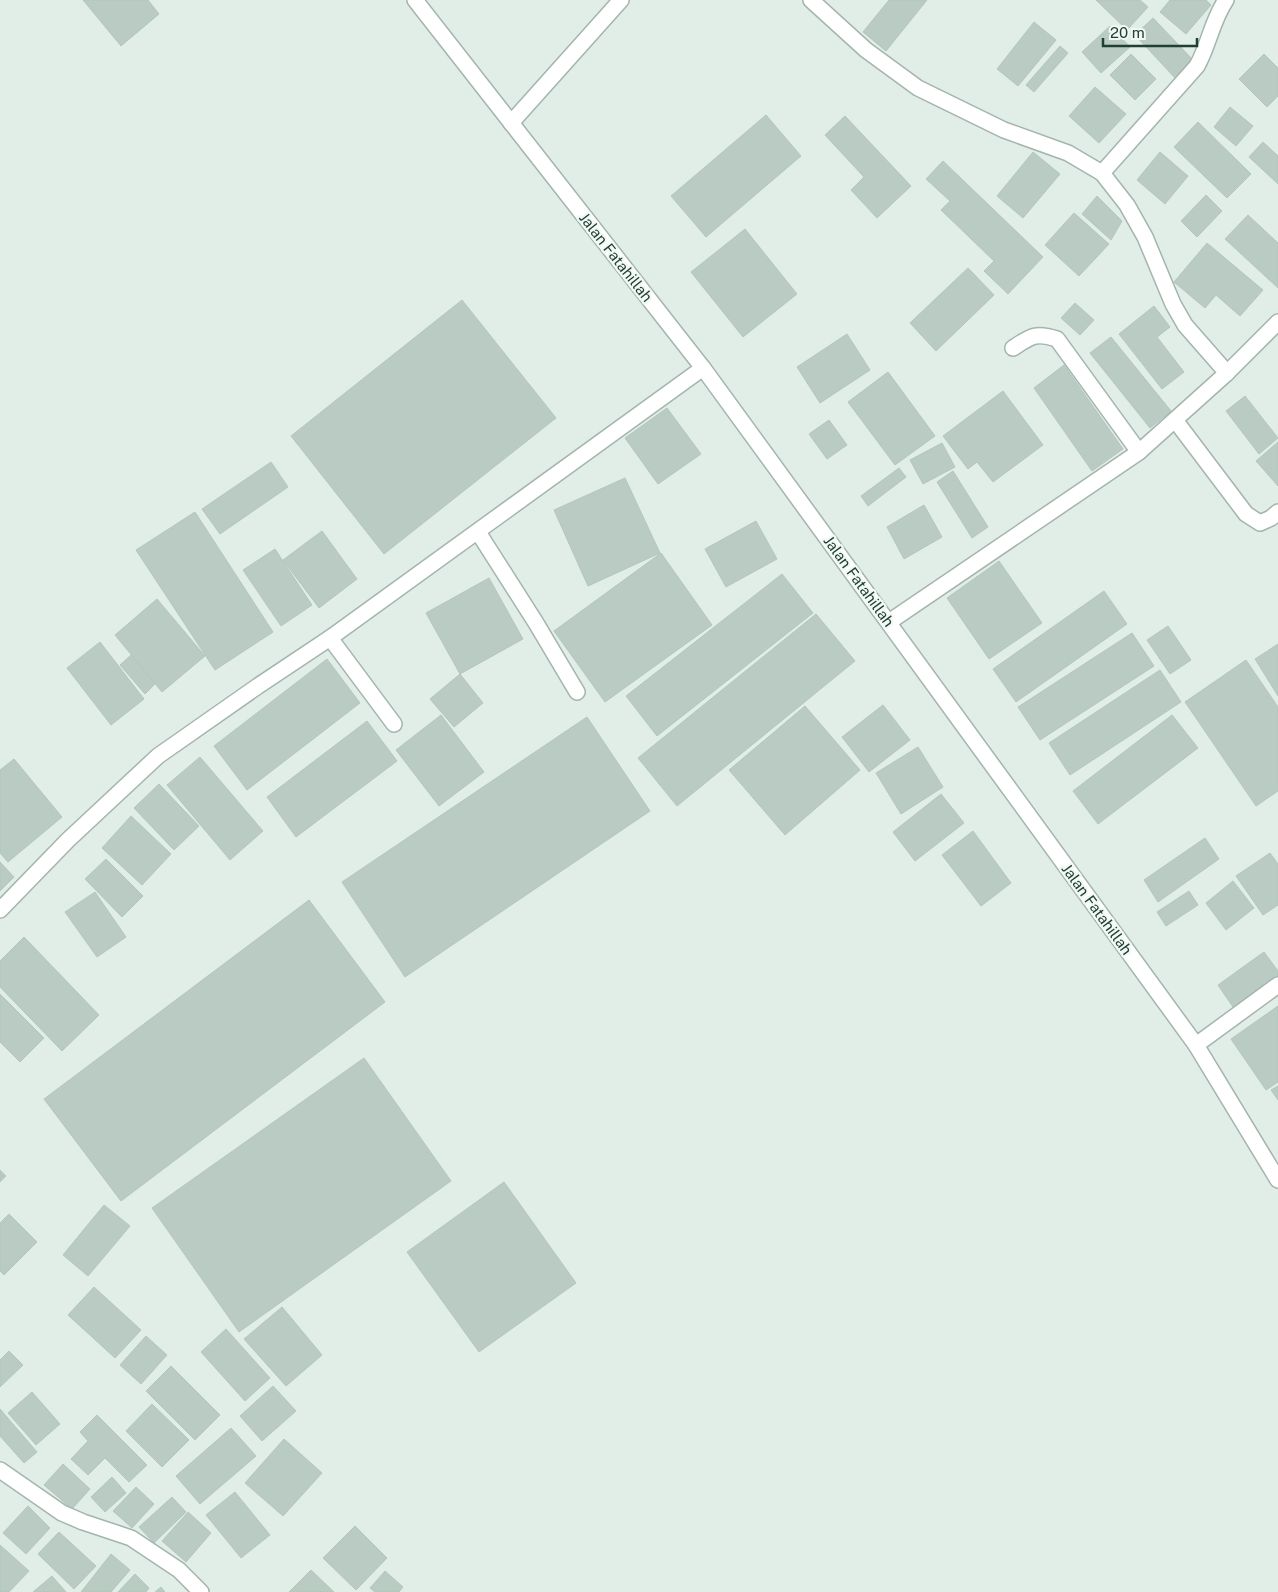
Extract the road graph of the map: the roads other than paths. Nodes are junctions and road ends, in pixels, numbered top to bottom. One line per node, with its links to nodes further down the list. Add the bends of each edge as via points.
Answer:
1 (415, 0): 5 (street, Jalan Fatahillah)
2 (621, 0): 5 (street)
3 (811, 0): 6 (street, via 866,50 918,88 1004,130 1068,153)
4 (1226, 0): 6 (street, via 1197,66)
5 (511, 123): 9 (street, Jalan Fatahillah)
6 (1102, 173): 10 (street, via 1127,204 1186,325)
7 (1278, 322): 10 (street)
8 (1013, 348): 12 (street, via 1027,338 1042,334 1057,339)
9 (703, 368): 14 (street); 15 (street, Jalan Fatahillah)
10 (1227, 373): 11 (street)
11 (1175, 420): 12 (street); 13 (street, via 1246,514 1260,523)
12 (1139, 452): 15 (street)
13 (1278, 512)
14 (478, 532): 16 (street); 17 (street)
15 (889, 622): 21 (street, Jalan Fatahillah)
16 (330, 638): 18 (street); 19 (street, via 158,756 68,840)
17 (577, 692)
18 (394, 724)
19 (0, 910)
20 (1278, 985): 21 (street)
21 (1196, 1044): 22 (street, Jalan Fatahillah)
22 (1278, 1180)
23 (0, 1470): 24 (street, via 62,1513 131,1538 179,1570)
24 (201, 1592)

